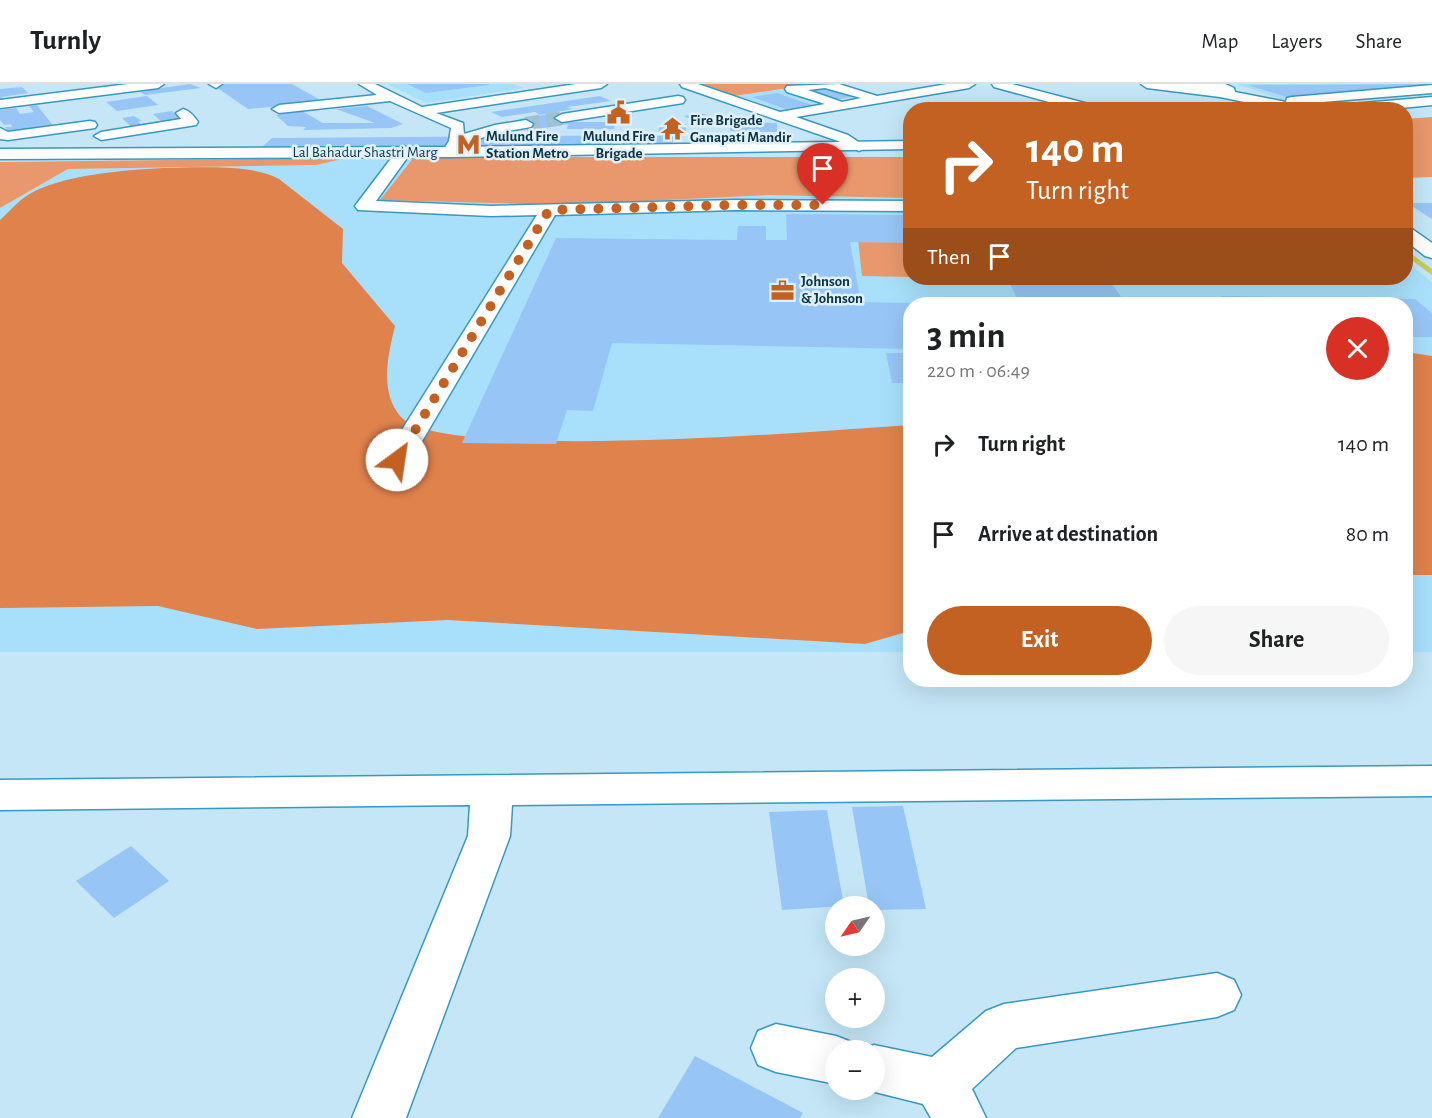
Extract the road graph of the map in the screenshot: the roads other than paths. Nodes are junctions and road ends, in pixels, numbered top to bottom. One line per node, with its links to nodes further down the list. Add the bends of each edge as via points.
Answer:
1 (46, 84): 19 (street)
2 (158, 84): 19 (street)
3 (365, 84): 21 (street)
4 (527, 84): 17 (street)
5 (602, 84): 13 (street)
6 (686, 84): 23 (street)
7 (851, 84): 20 (street, via 846,86)
8 (998, 84): 28 (street)
9 (1147, 84): 15 (street)
10 (957, 85): 20 (street)
11 (1206, 85): 15 (street); 18 (street, via 1230,91)
12 (505, 86): 21 (street)
13 (582, 87): 17 (street); 40 (street, via 603,95)
14 (328, 88): 25 (street)
15 (1189, 89): 18 (street)
16 (1432, 89): 26 (street)
17 (546, 92): 37 (street)
18 (1223, 94): 29 (street)
19 (60, 97): 31 (street); 44 (street)
20 (885, 98): 32 (street); 32 (street, via 825,84 791,89)
21 (396, 99): 25 (street); 37 (street)
22 (613, 99): 33 (street)
23 (738, 99): 32 (street, via 771,94); 41 (street)
24 (678, 100): 33 (street)
25 (352, 101): 35 (street)
26 (1292, 101)
27 (1432, 101): 30 (street)
28 (1065, 102)
29 (1264, 102)
30 (1413, 103)
31 (0, 104)
32 (832, 106): 41 (street)
33 (635, 107): 42 (street)
34 (0, 109): 45 (street, via 39,105)
35 (279, 109)
36 (1432, 110): 38 (street)
37 (420, 111): 47 (street)
38 (1413, 112)
39 (183, 113): 50 (street, via 191,123)
40 (480, 113)
41 (781, 113): 49 (street)
42 (562, 118)
43 (526, 124): 55 (street, via 495,129)
44 (90, 125): 45 (street); 50 (street)
45 (61, 129): 46 (street, via 8,136)
46 (0, 132)
47 (435, 136): 51 (street, Lal Bahadur Shastri Marg); 52 (street, Lal Bahadur Shastri Marg); 55 (street, Lal Bahadur Shastri Marg); 55 (street, via 458,126)
48 (903, 136): 49 (street, Lal Bahadur Shastri Marg)
49 (843, 138): 55 (street, Lal Bahadur Shastri Marg); 56 (street)
50 (106, 140): 51 (street, Lal Bahadur Shastri Marg); 53 (street, Lal Bahadur Shastri Marg)
51 (383, 142): 52 (street)
52 (408, 144): 57 (street, Lal Bahadur Shastri Marg); 59 (street, via 364,206)
53 (0, 145)
54 (903, 145): 56 (street, Lal Bahadur Shastri Marg)
55 (453, 146): 56 (street, Lal Bahadur Shastri Marg)
56 (859, 147)
57 (0, 154)
58 (903, 206): 59 (street)
59 (549, 210): 62 (street)
60 (1413, 238): 61 (street)
61 (1432, 252)
62 (397, 460)
63 (1432, 781): 64 (street)
64 (492, 791): 65 (street); 71 (street, via 489,837)
65 (0, 795)
66 (1217, 995): 70 (street, via 1004,1027)
67 (776, 1048): 68 (street)
68 (825, 1058)
69 (885, 1073): 70 (street)
70 (950, 1100)
71 (379, 1118)

